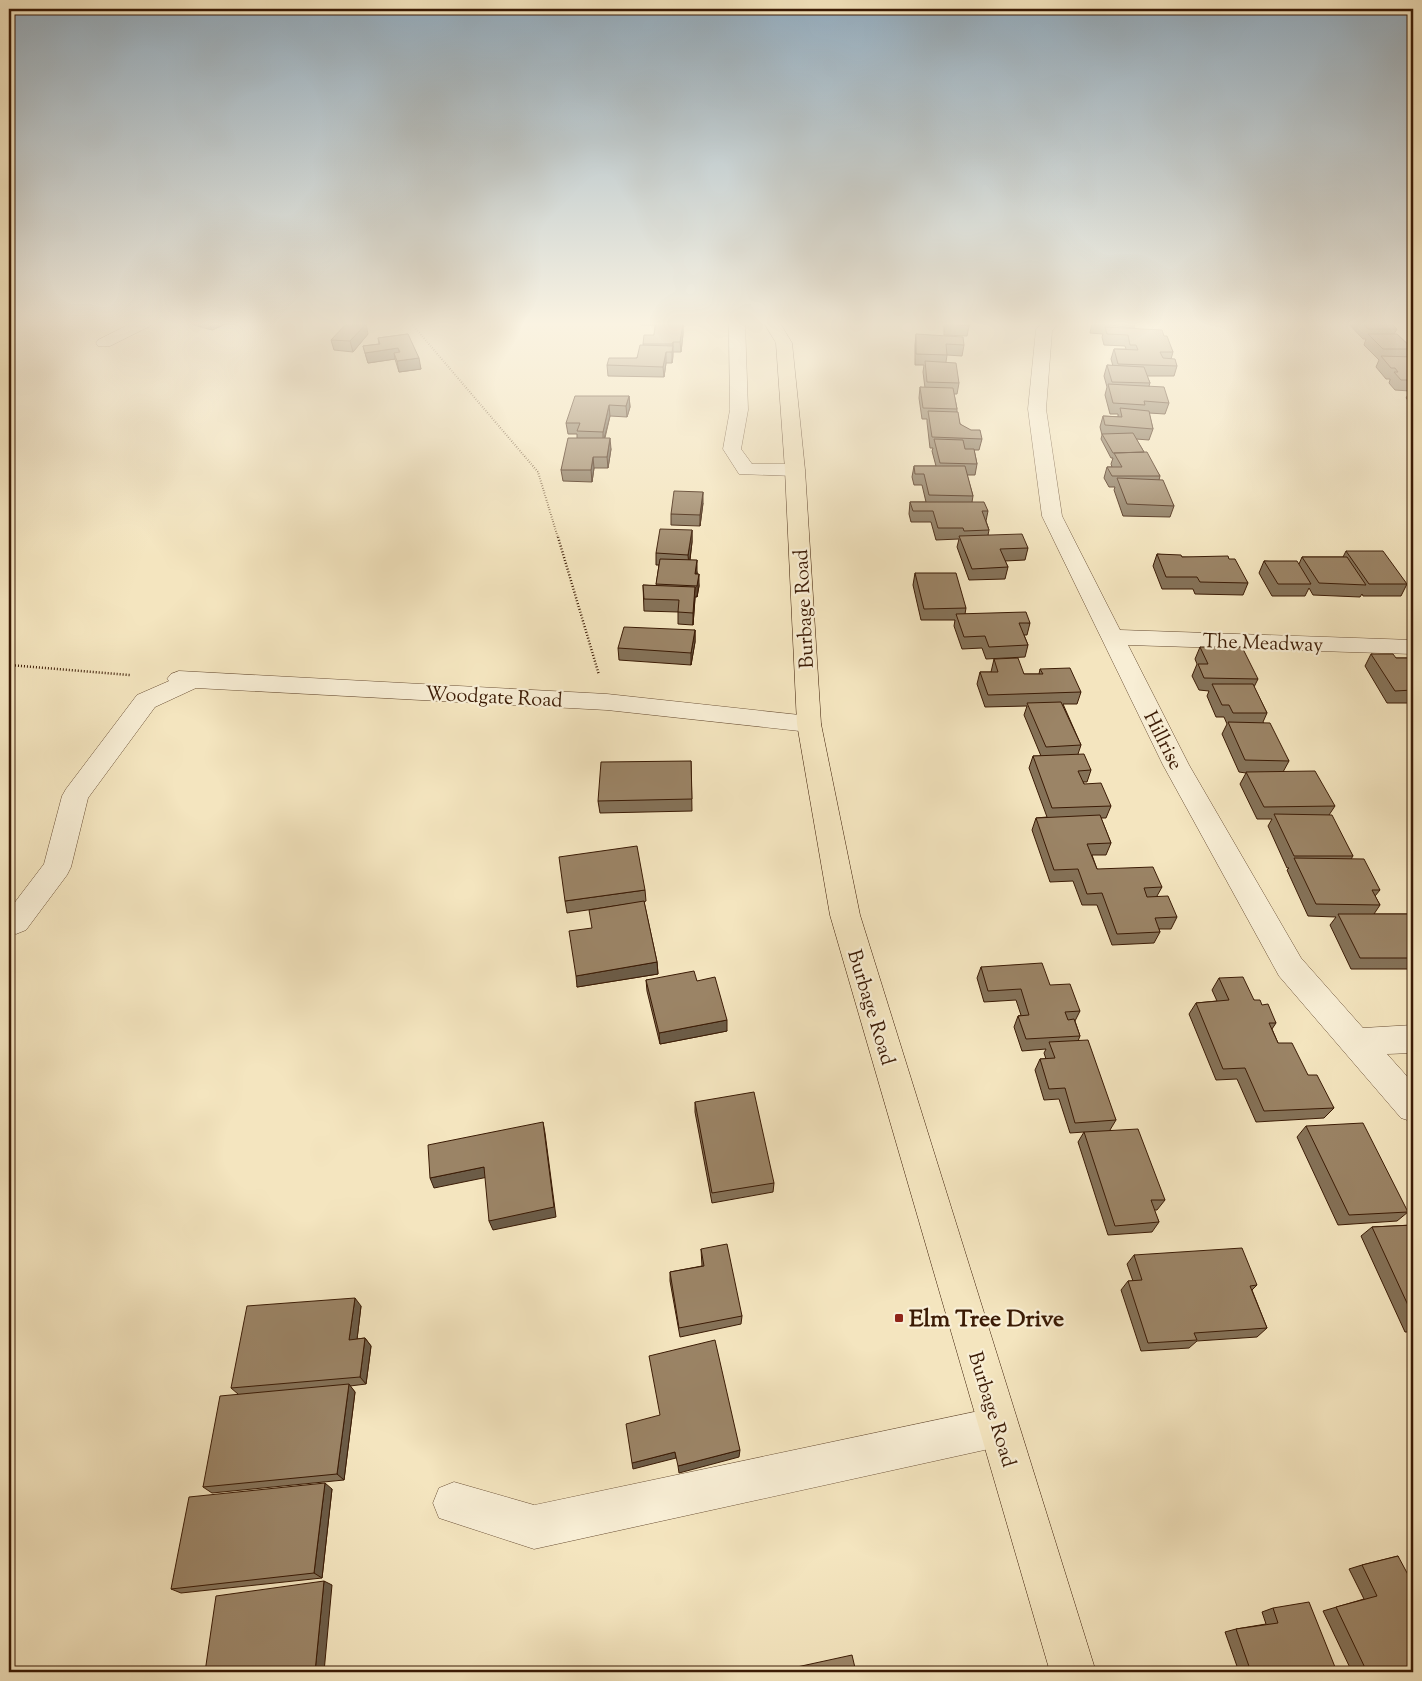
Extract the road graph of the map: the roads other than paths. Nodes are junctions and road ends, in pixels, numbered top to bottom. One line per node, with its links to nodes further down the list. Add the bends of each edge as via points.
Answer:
1 (739, 401): 4 (street, via 732,449 746,470)
2 (789, 401): 4 (main road, Burbage Road)
3 (1038, 401): 5 (street, Hillrise, via 1052,516)
4 (795, 470): 7 (main road, Burbage Road)
5 (1112, 637): 6 (street, The Meadway); 10 (street, Hillrise, via 1176,765 1290,966)
6 (1413, 647)
7 (809, 724): 8 (street, Woodgate Road, via 607,702 186,680 146,701 75,796 57,867); 12 (main road, Burbage Road, via 845,915)
8 (16, 922)
9 (1413, 1040): 10 (street)
10 (1354, 1042): 11 (street, Hillrise)
11 (1413, 1107)
12 (998, 1427): 13 (street, via 534,1527); 14 (main road, Burbage Road)
13 (454, 1503)
14 (1072, 1672)

